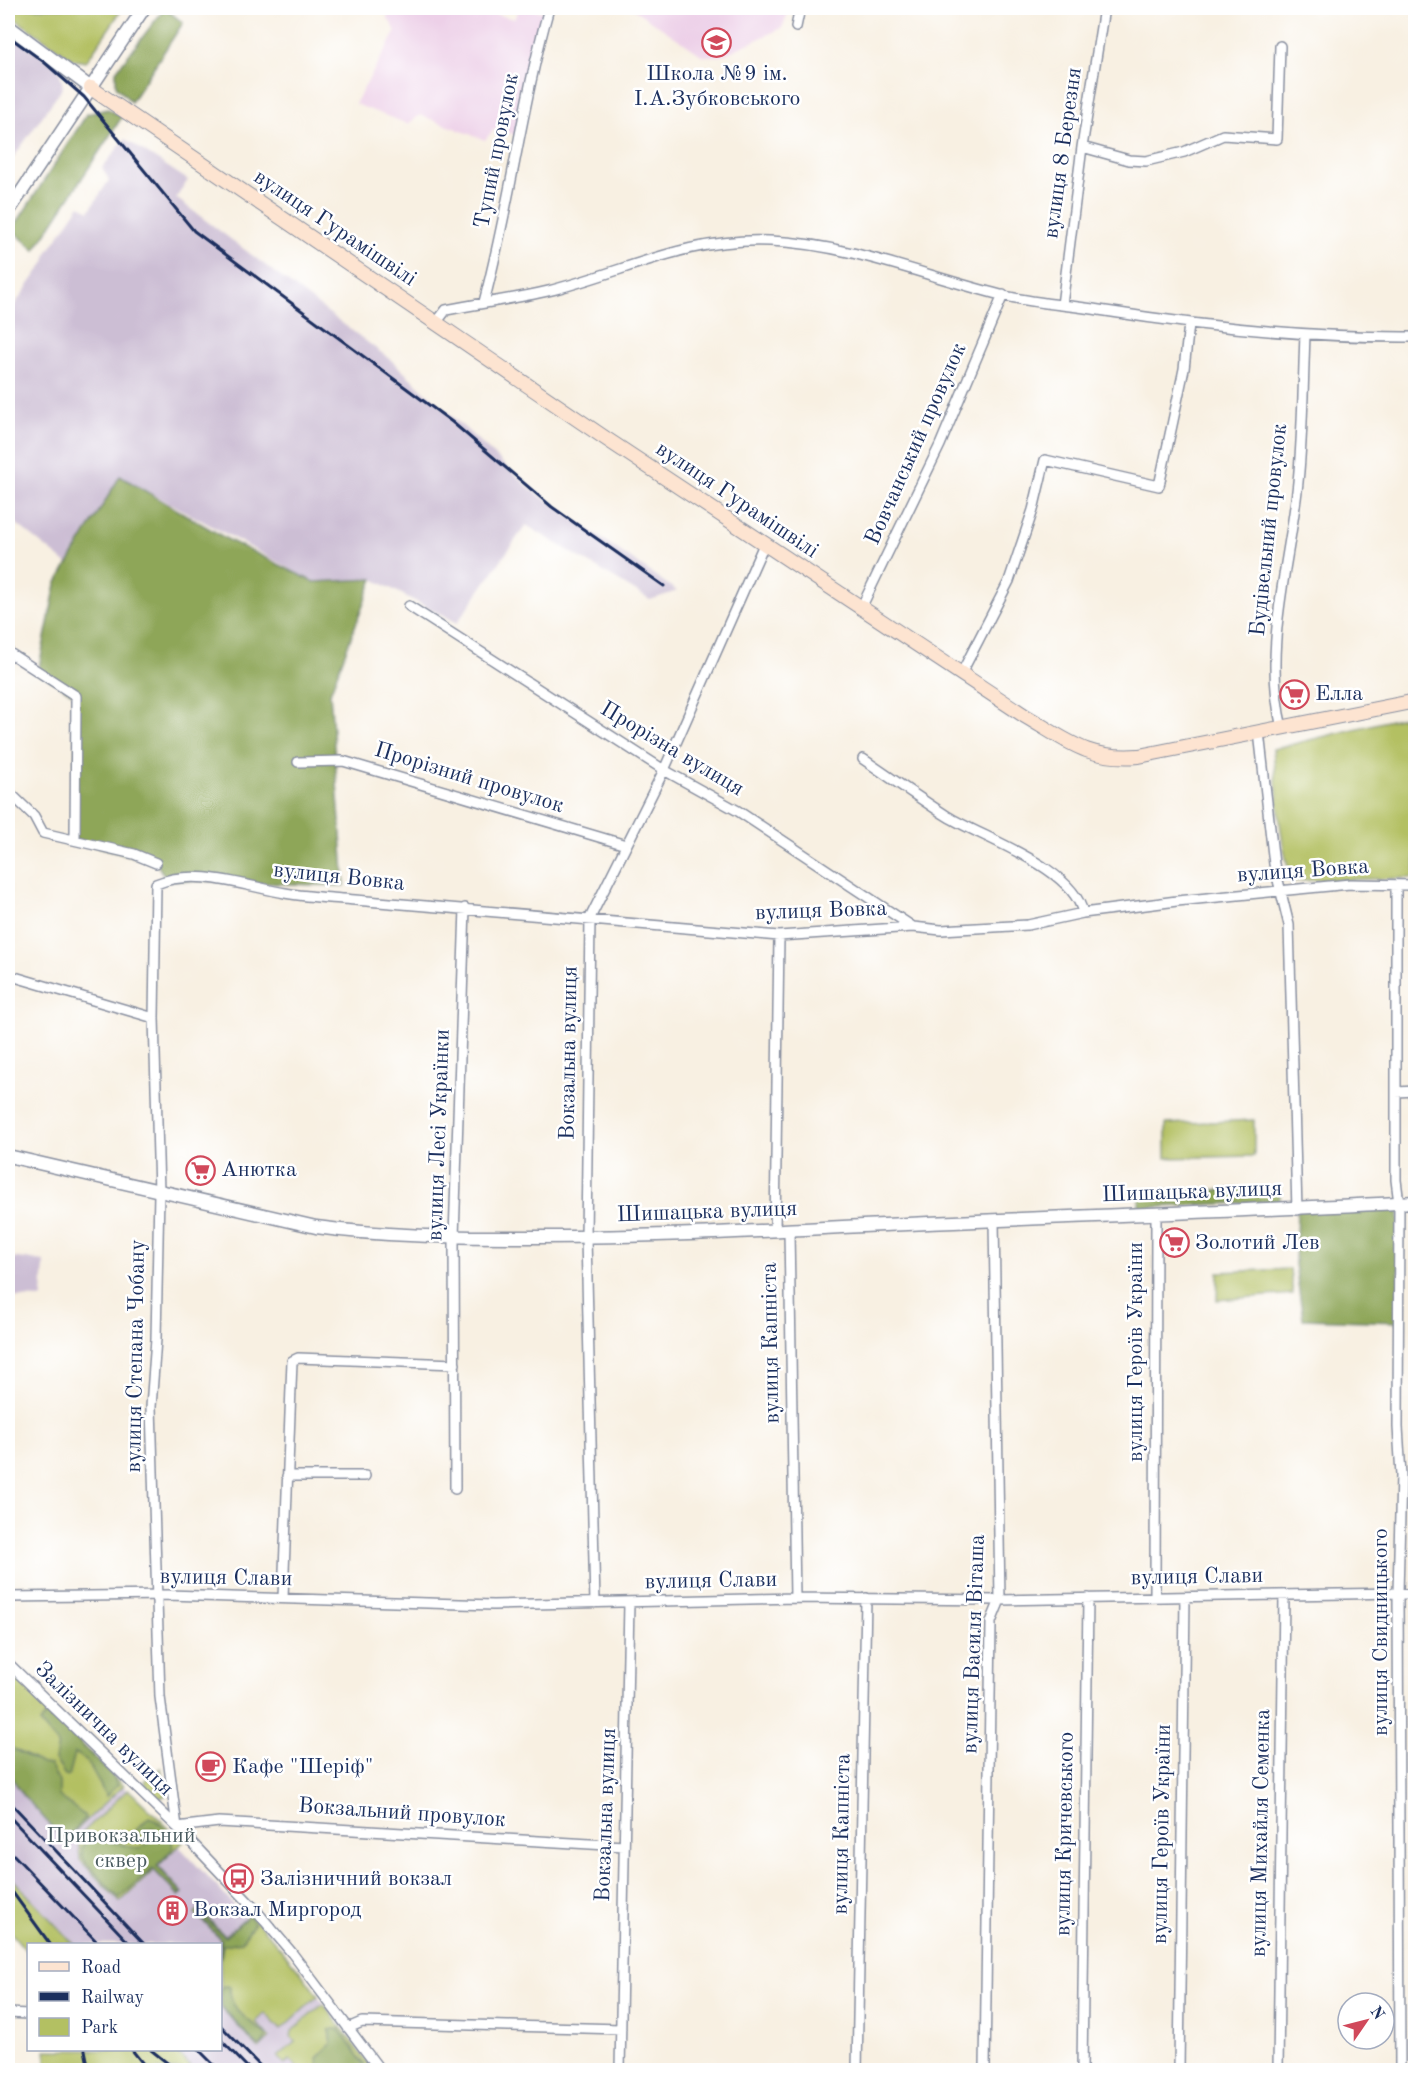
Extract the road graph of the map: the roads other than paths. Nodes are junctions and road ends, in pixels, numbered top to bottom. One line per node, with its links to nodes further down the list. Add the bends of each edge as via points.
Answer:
1 (144, 8): 8 (street)
2 (549, 8): 12 (street, Тупий провулок, via 532,70 514,179)
3 (800, 8): 6 (street)
4 (1104, 8): 9 (street, вулиця 8 Березня)
5 (8, 26): 8 (street)
6 (796, 27)
7 (1280, 46): 9 (street, via 1277,139 1223,135 1184,152 1146,161)
8 (91, 88): 10 (street); 14 (main road, вулиця Гурамішвілі)
9 (1082, 147): 13 (street, вулиця 8 Березня)
10 (8, 212)
11 (1003, 295): 12 (street, via 836,248 769,241 690,248 549,290); 13 (street); 20 (street, Вовчанський провулок, via 940,445)
12 (484, 302): 14 (street, via 446,310)
13 (1062, 304): 15 (street)
14 (436, 323): 18 (main road, вулиця Гурамішвілі)
15 (1189, 324): 16 (street); 22 (street, via 1184,369 1159,486 1046,460 1009,581)
16 (1305, 335): 17 (street); 24 (street, Будівельний провулок, via 1298,480 1276,633 1275,686)
17 (1416, 337)
18 (765, 542): 20 (main road, вулиця Гурамішвілі); 28 (street, Вокзальна вулиця)
19 (410, 606): 28 (street, Прорізна вулиця)
20 (861, 608): 22 (main road, вулиця Гурамішвілі)
21 (8, 652): 30 (street, via 76,696)
22 (961, 674): 25 (main road, вулиця Гурамішвілі, via 1085,752 1098,756 1139,756)
23 (1416, 701): 24 (main road, вулиця Гурамішвілі)
24 (1282, 728): 25 (main road, вулиця Гурамішвілі)
25 (1259, 732): 36 (street, via 1274,864)
26 (863, 759): 38 (street, via 949,817 1038,862 1074,895)
27 (298, 762): 31 (street, Прорізний провулок, via 343,761)
28 (664, 770): 31 (street, Вокзальна вулиця); 40 (street, Прорізна вулиця, via 738,811)
29 (8, 791): 30 (street, via 34,816 43,833)
30 (75, 840): 32 (street)
31 (626, 845): 39 (street, Вокзальна вулиця)
32 (156, 863)
33 (156, 884): 37 (street, вулиця Вовка, via 202,879 287,893); 43 (street, вулиця Степана Чобану)
34 (1416, 885): 35 (street, вулиця Вовка)
35 (1396, 886): 36 (street, вулиця Вовка); 45 (street, вулиця Свидницького)
36 (1281, 890): 38 (street, вулиця Вовка); 50 (street, via 1289,925)
37 (465, 908): 39 (street, вулиця Вовка); 55 (street, вулиця Лесі Українки)
38 (1083, 913): 40 (street, вулиця Вовка, via 1028,926 941,930)
39 (590, 918): 41 (street, вулиця Вовка); 56 (street, Вокзальна вулиця)
40 (912, 927): 41 (street, вулиця Вовка)
41 (779, 936): 53 (street, вулиця Капніста)
42 (8, 975): 43 (street)
43 (154, 1018): 47 (street, вулиця Степана Чобану)
44 (1416, 1091): 45 (street)
45 (1396, 1092): 48 (street, вулиця Свидницького)
46 (8, 1156): 47 (street, Шишацька вулиця)
47 (159, 1192): 55 (street, Шишацька вулиця, via 316,1227 364,1234); 64 (street, вулиця Степана Чобану, via 151,1407)
48 (1398, 1199): 49 (street, Шишацька вулиця); 50 (street, Шишацька вулиця); 61 (street, вулиця Свидницького)
49 (1416, 1202)
50 (1297, 1210): 51 (street, Шишацька вулиця)
51 (1156, 1215): 52 (street, Шишацька вулиця); 66 (street, вулиця Героїв України)
52 (994, 1220): 54 (street, Шишацька вулиця); 72 (street, вулиця Василя Віташа)
53 (775, 1231): 54 (street, Шишацька вулиця); 56 (street, Шишацька вулиця)
54 (789, 1231): 69 (street, вулиця Капніста)
55 (454, 1237): 56 (street, Шишацька вулиця); 57 (street, вулиця Лесі Українки)
56 (586, 1238): 74 (street, Вокзальна вулиця)
57 (455, 1364): 58 (street, via 295,1359 290,1365); 60 (street, вулиця Лесі Українки)
58 (287, 1476): 59 (street); 68 (street)
59 (365, 1476)
60 (455, 1489)
61 (1398, 1593): 62 (street, вулиця Слави); 63 (street, вулиця Слави); 89 (street, вулиця Свидницького)
62 (1284, 1595): 67 (street, вулиця Слави); 88 (street, вулиця Михайля Семенка)
63 (1416, 1595)
64 (158, 1596): 65 (street, вулиця Слави); 68 (street, вулиця Слави); 76 (street, вулиця Степана Чобану, via 160,1697)
65 (8, 1597)
66 (1155, 1597): 67 (street, вулиця Слави); 71 (street, вулиця Слави)
67 (1185, 1597): 87 (street, вулиця Героїв України)
68 (283, 1598): 74 (street, вулиця Слави, via 493,1605)
69 (795, 1598): 70 (street, вулиця Слави); 73 (street, вулиця Слави)
70 (866, 1598): 72 (street, вулиця Слави); 84 (street, вулиця Капніста)
71 (1088, 1598): 72 (street, вулиця Слави); 86 (street, вулиця Кричевського)
72 (1000, 1600): 85 (street, вулиця Василя Віташа, via 991,1622)
73 (629, 1602): 74 (street, вулиця Слави); 77 (street, Вокзальна вулиця)
74 (595, 1603)
75 (8, 1663): 76 (street, Залізнична вулиця)
76 (177, 1827): 77 (street, Вокзальний провулок, via 219,1822); 80 (street, Залізнична вулиця, via 253,1906)
77 (624, 1846): 81 (street, Вокзальна вулиця)
78 (8, 2013): 79 (street)
79 (27, 2014)
80 (348, 2028): 81 (street, via 362,2022); 82 (street, Залізнична вулиця)
81 (621, 2029): 83 (street, Вокзальна вулиця)
82 (380, 2070)
83 (620, 2070)
84 (857, 2070)
85 (985, 2070)
86 (1082, 2070)
87 (1179, 2070)
88 (1278, 2070)
89 (1400, 2070)

